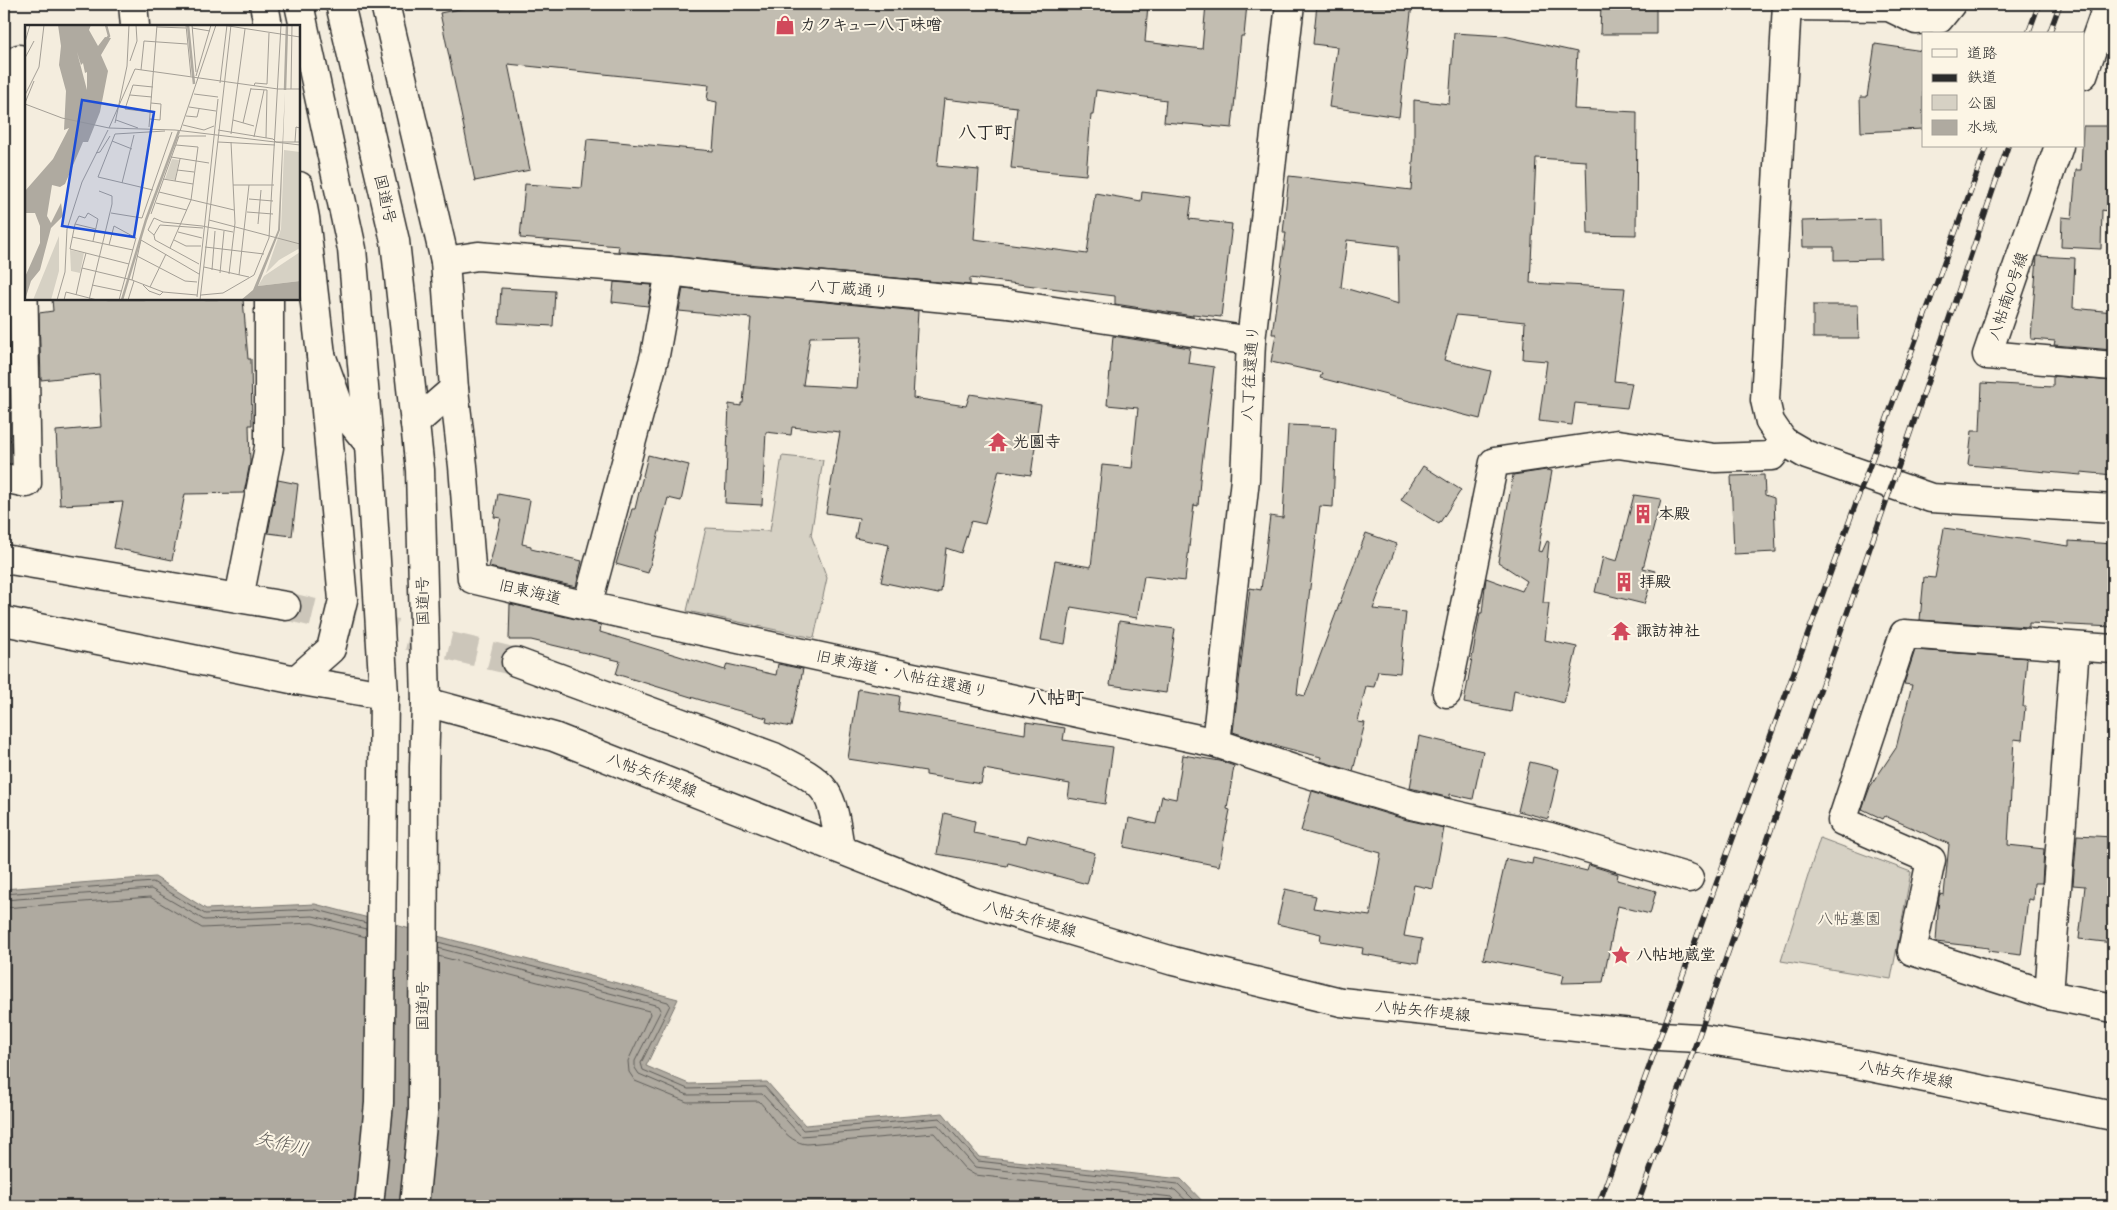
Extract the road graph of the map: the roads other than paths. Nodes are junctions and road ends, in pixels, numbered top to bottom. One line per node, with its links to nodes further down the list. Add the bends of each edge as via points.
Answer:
1 (132, 4): 11 (main road)
2 (264, 4): 12 (main road)
3 (299, 4): 27 (main road, via 352,249)
4 (340, 4): 25 (main road, 国道1号, via 395,241)
5 (385, 4): 18 (main road)
6 (1290, 4): 21 (main road, 八丁往還通り)
7 (1951, 4): 10 (main road, via 1939,19 1916,20)
8 (2108, 4): 14 (main road)
9 (1787, 5): 10 (main road); 26 (main road, via 1765,400 1770,422)
10 (1889, 5)
11 (135, 25)
12 (268, 25)
13 (16, 59): 28 (main road, via 27,483)
14 (2084, 72)
15 (2058, 148): 23 (main road, 八帖南10号線, via 1988,355)
16 (300, 197): 17 (main road)
17 (302, 218): 22 (main road)
18 (445, 260): 19 (main road, 八丁蔵通り, via 478,256); 24 (main road)
19 (670, 271): 21 (main road, 八丁蔵通り, via 1008,304); 33 (main road, via 655,355)
20 (269, 300): 31 (main road, via 269,447)
21 (1251, 341): 42 (main road, 八丁往還通り, via 1244,480)
22 (320, 355): 27 (main road, via 340,408); 38 (main road, via 343,600 331,649)
23 (2113, 366)
24 (454, 389): 25 (main road); 33 (main road, 旧東海道, via 472,578)
25 (415, 423): 41 (main road, 国道1号, via 420,470)
26 (1782, 441): 29 (main road, via 1807,455 1931,498); 39 (main road, via 1772,456 1715,458 1618,444 1494,462)
27 (369, 444): 40 (main road)
28 (4, 478)
29 (2113, 509)
30 (4, 559): 31 (main road)
31 (239, 598): 32 (main road)
32 (286, 606)
33 (587, 606): 42 (main road, 旧東海道・八帖往還通り)
34 (4, 622): 38 (main road)
35 (2075, 647): 36 (main road); 45 (main road); 45 (main road, via 1904,634 1842,821 1931,860 1912,951)
36 (2113, 649)
37 (516, 662): 43 (main road, via 774,757 809,774 826,790 834,808)
38 (296, 680): 40 (main road)
39 (1447, 693)
40 (384, 695): 48 (main road, via 380,1103)
41 (426, 702): 43 (main road, 八帖矢作堤線, via 554,737); 49 (main road, 国道1号, via 423,1114)
42 (1216, 742): 44 (main road, 旧東海道・八帖往還通り, via 1412,805 1550,837)
43 (840, 849): 47 (main road, 八帖矢作堤線, via 971,902 1173,961 1341,1002 1698,1038 1851,1063)
44 (1689, 878)
45 (2049, 995): 46 (main road)
46 (2113, 1008)
47 (2113, 1116)
48 (369, 1206)
49 (414, 1206)

